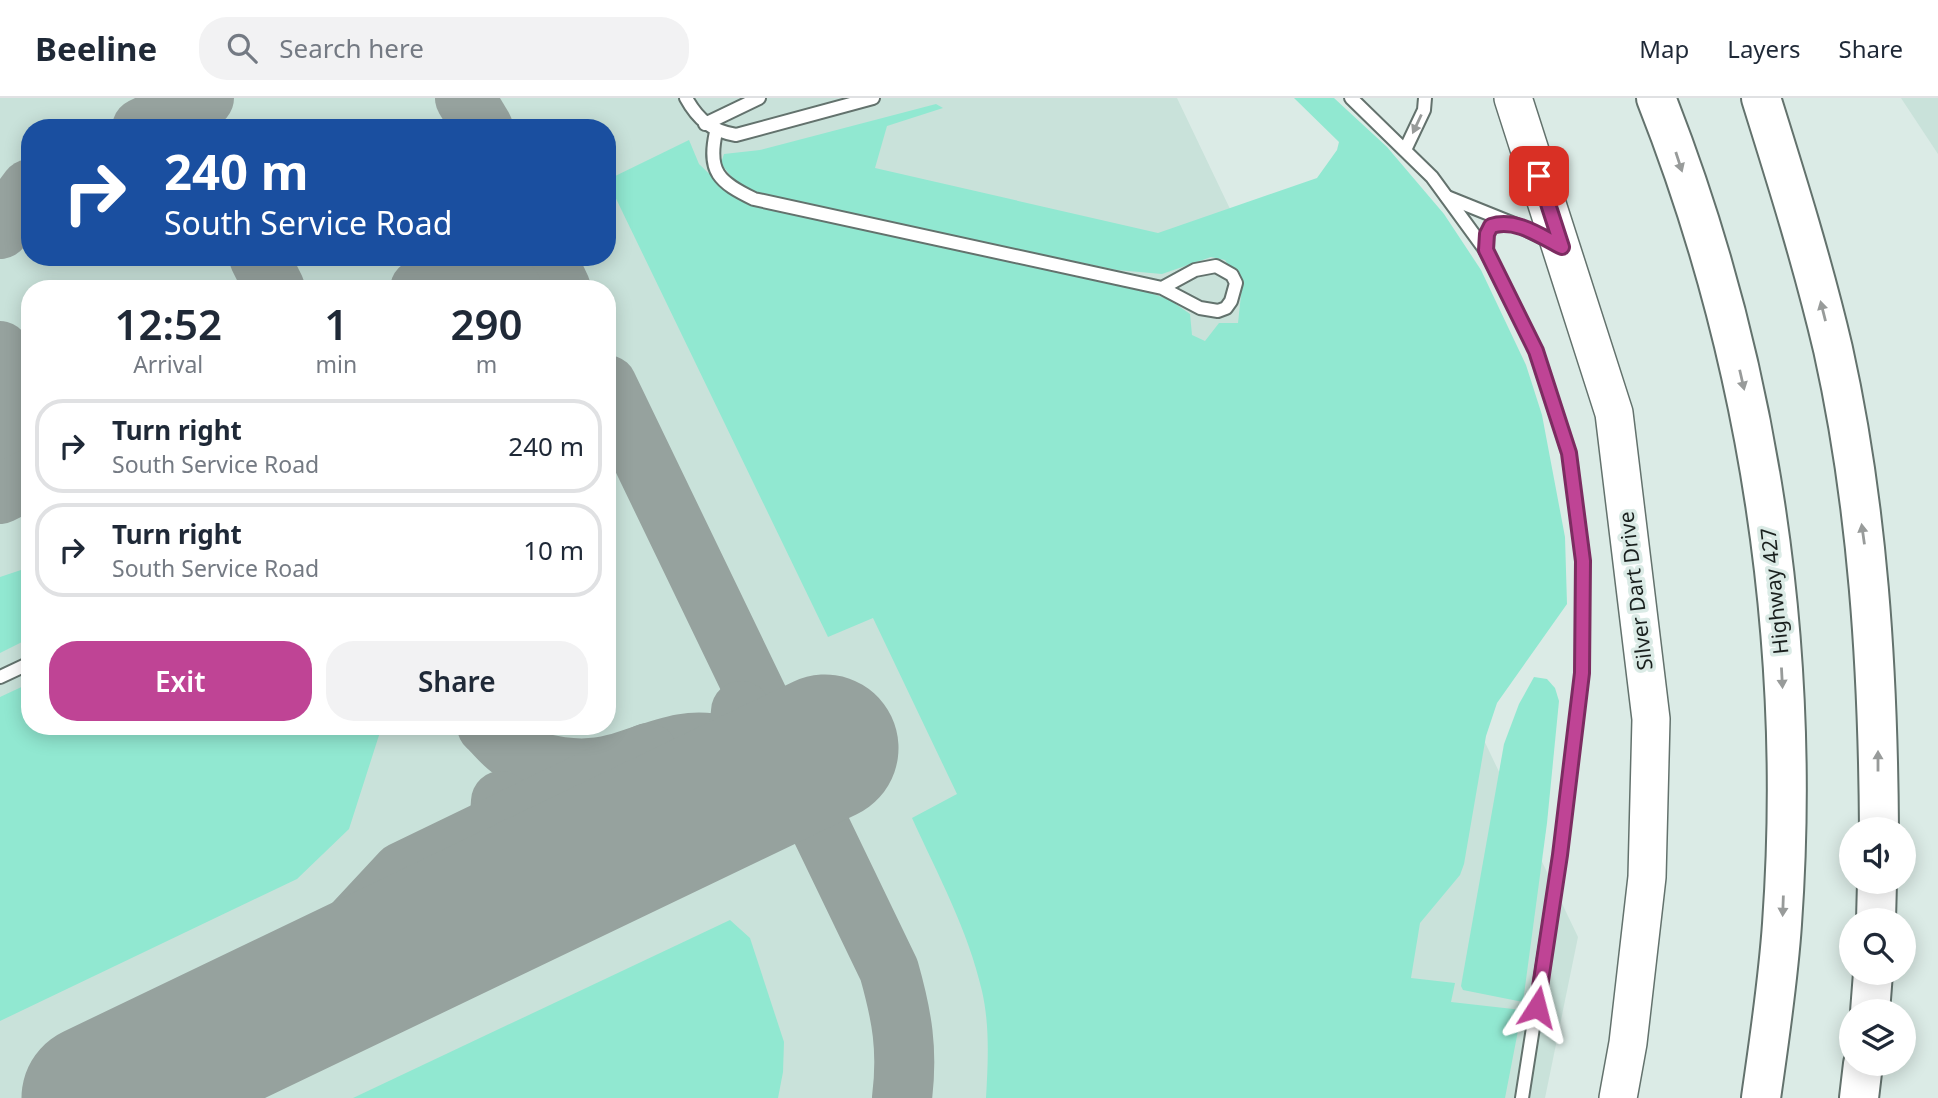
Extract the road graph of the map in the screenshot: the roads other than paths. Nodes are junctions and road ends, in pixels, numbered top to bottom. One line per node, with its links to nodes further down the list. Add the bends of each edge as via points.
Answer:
1 (686, 98): 9 (lane)
2 (759, 98): 9 (lane)
3 (873, 98): 10 (lane, via 736,135)
4 (1351, 98): 11 (lane)
5 (1425, 98): 11 (lane, one-way to 11)
6 (1513, 98): 14 (street, Silver Dart Drive)
7 (1656, 98): 23 (highway, Highway 427, one-way to 23, via 1727,316 1761,470 1774,572 1786,797 1782,925)
8 (1761, 98): 19 (highway, one-way to 8, via 1873,645 1852,453 1833,349 1800,219)
9 (705, 124): 10 (lane)
10 (716, 132): 16 (lane, via 711,154 720,178 754,199)
11 (1405, 150): 12 (lane)
12 (1447, 197): 13 (lane); 15 (lane)
13 (1519, 226): 14 (lane); 15 (lane, via 1491,226)
14 (1562, 247): 22 (street, Silver Dart Drive, via 1615,413 1651,719 1647,877)
15 (1486, 250): 21 (lane, via 1536,351 1569,453 1583,561 1582,673 1560,855)
16 (1162, 288): 16 (lane, via 1200,308 1218,311 1231,301 1236,283 1232,275 1216,266 1195,270)
17 (21, 667): 18 (lane)
18 (0, 677)
19 (1878, 817)
20 (1862, 1076): 24 (highway)
21 (1522, 1098)
22 (1618, 1098)
23 (1760, 1098)
24 (1859, 1098)

